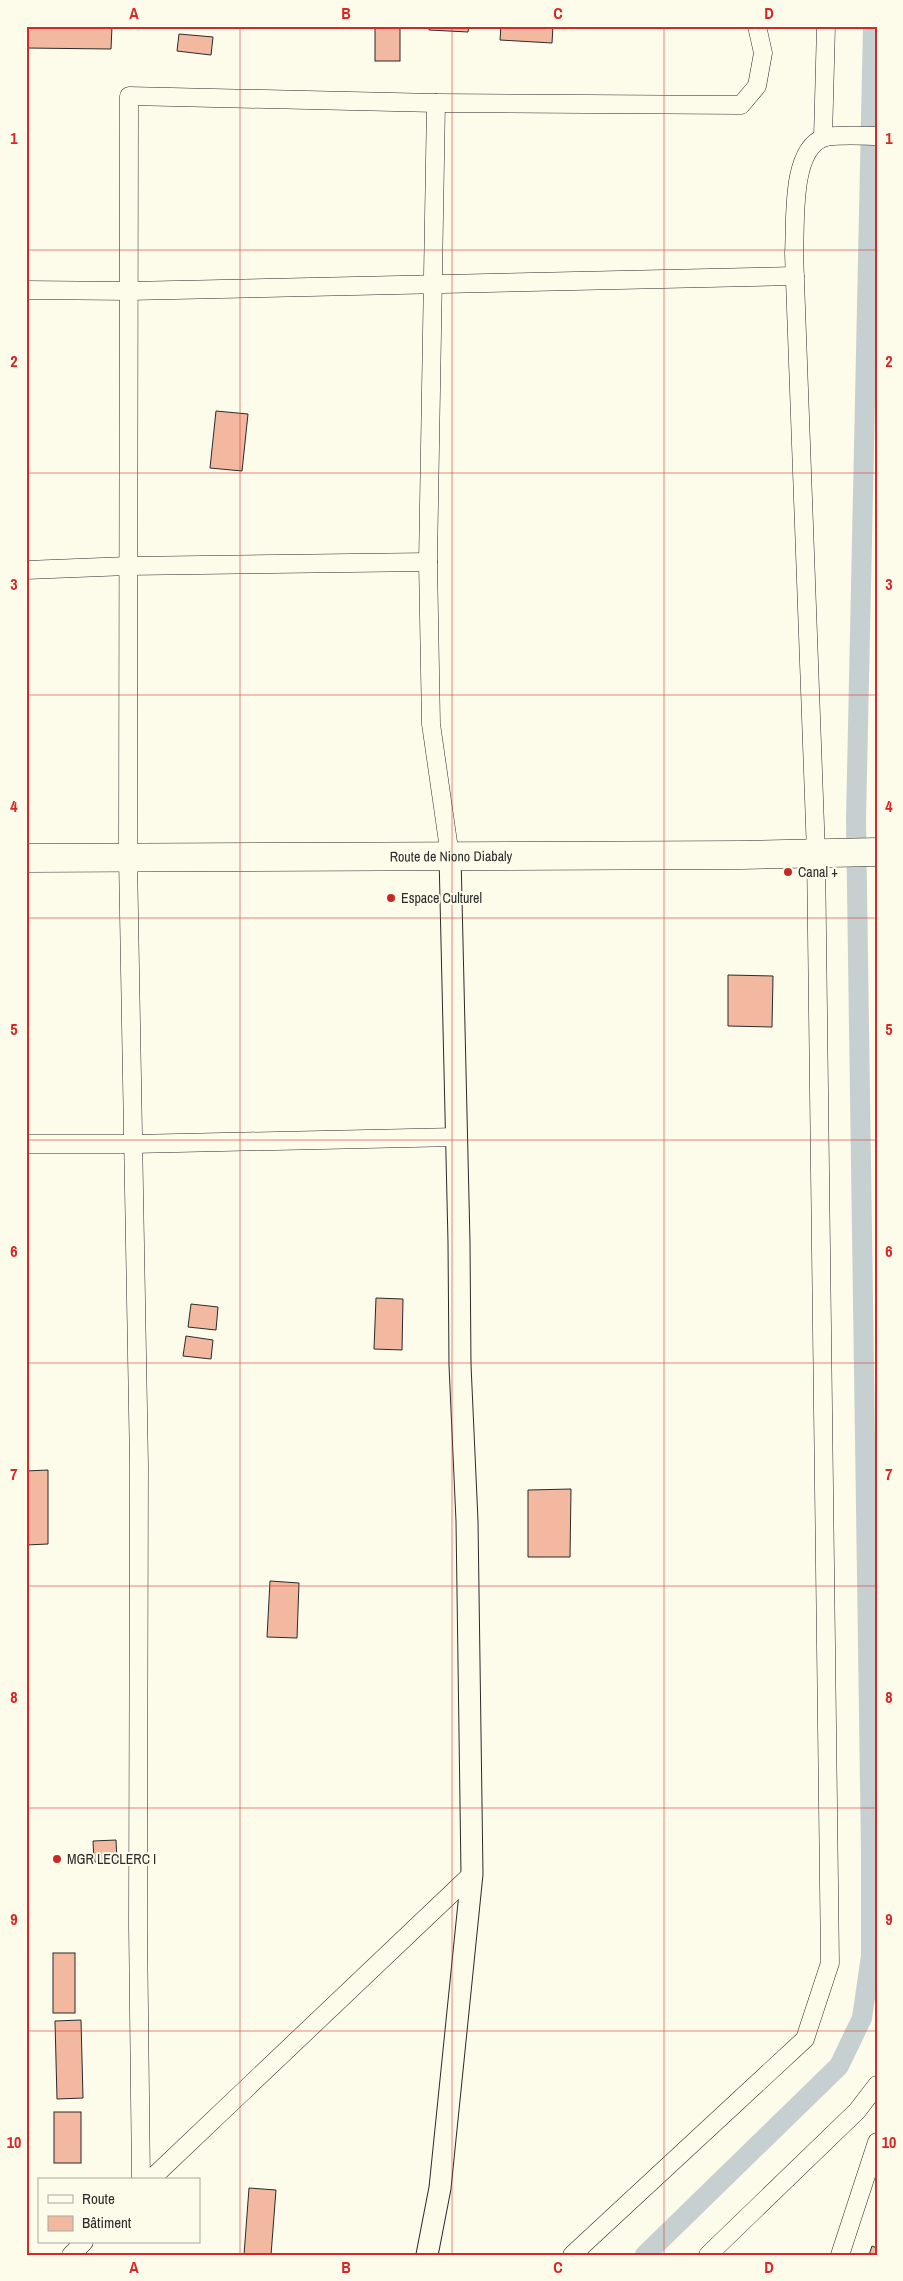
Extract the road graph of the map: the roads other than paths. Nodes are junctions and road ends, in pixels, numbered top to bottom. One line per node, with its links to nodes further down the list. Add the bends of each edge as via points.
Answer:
1 (757, 26): 3 (street, via 763,53 757,86 741,105)
2 (826, 26): 5 (street)
3 (436, 103): 7 (street); 9 (street, via 129,96)
4 (877, 136): 5 (street)
5 (823, 138): 6 (street, via 809,148 799,169)
6 (795, 276): 7 (street); 14 (street)
7 (433, 282): 9 (street); 10 (street)
8 (26, 290): 9 (street)
9 (129, 291): 11 (street)
10 (428, 562): 11 (street); 15 (street, via 430,724)
11 (128, 566): 12 (street); 17 (street)
12 (26, 570)
13 (877, 852): 14 (main road, Route de Niono Diabaly)
14 (823, 853): 15 (main road, Route de Niono Diabaly); 29 (street, via 830,1963 805,2039)
15 (450, 856): 17 (main road, Route de Niono Diabaly); 18 (street)
16 (26, 858): 17 (main road, Route de Niono Diabaly)
17 (128, 858): 20 (street)
18 (457, 1138): 20 (street); 21 (street)
19 (26, 1144): 20 (street)
20 (133, 1144): 24 (street, via 139,1465)
21 (472, 1874): 25 (street); 28 (street, via 440,2188)
22 (877, 2086): 30 (street, via 857,2111)
23 (877, 2142): 31 (street)
24 (141, 2178)
25 (152, 2178)
26 (82, 2244): 27 (street)
27 (71, 2255)
28 (427, 2255)
29 (572, 2255)
30 (708, 2255)
31 (840, 2255)

